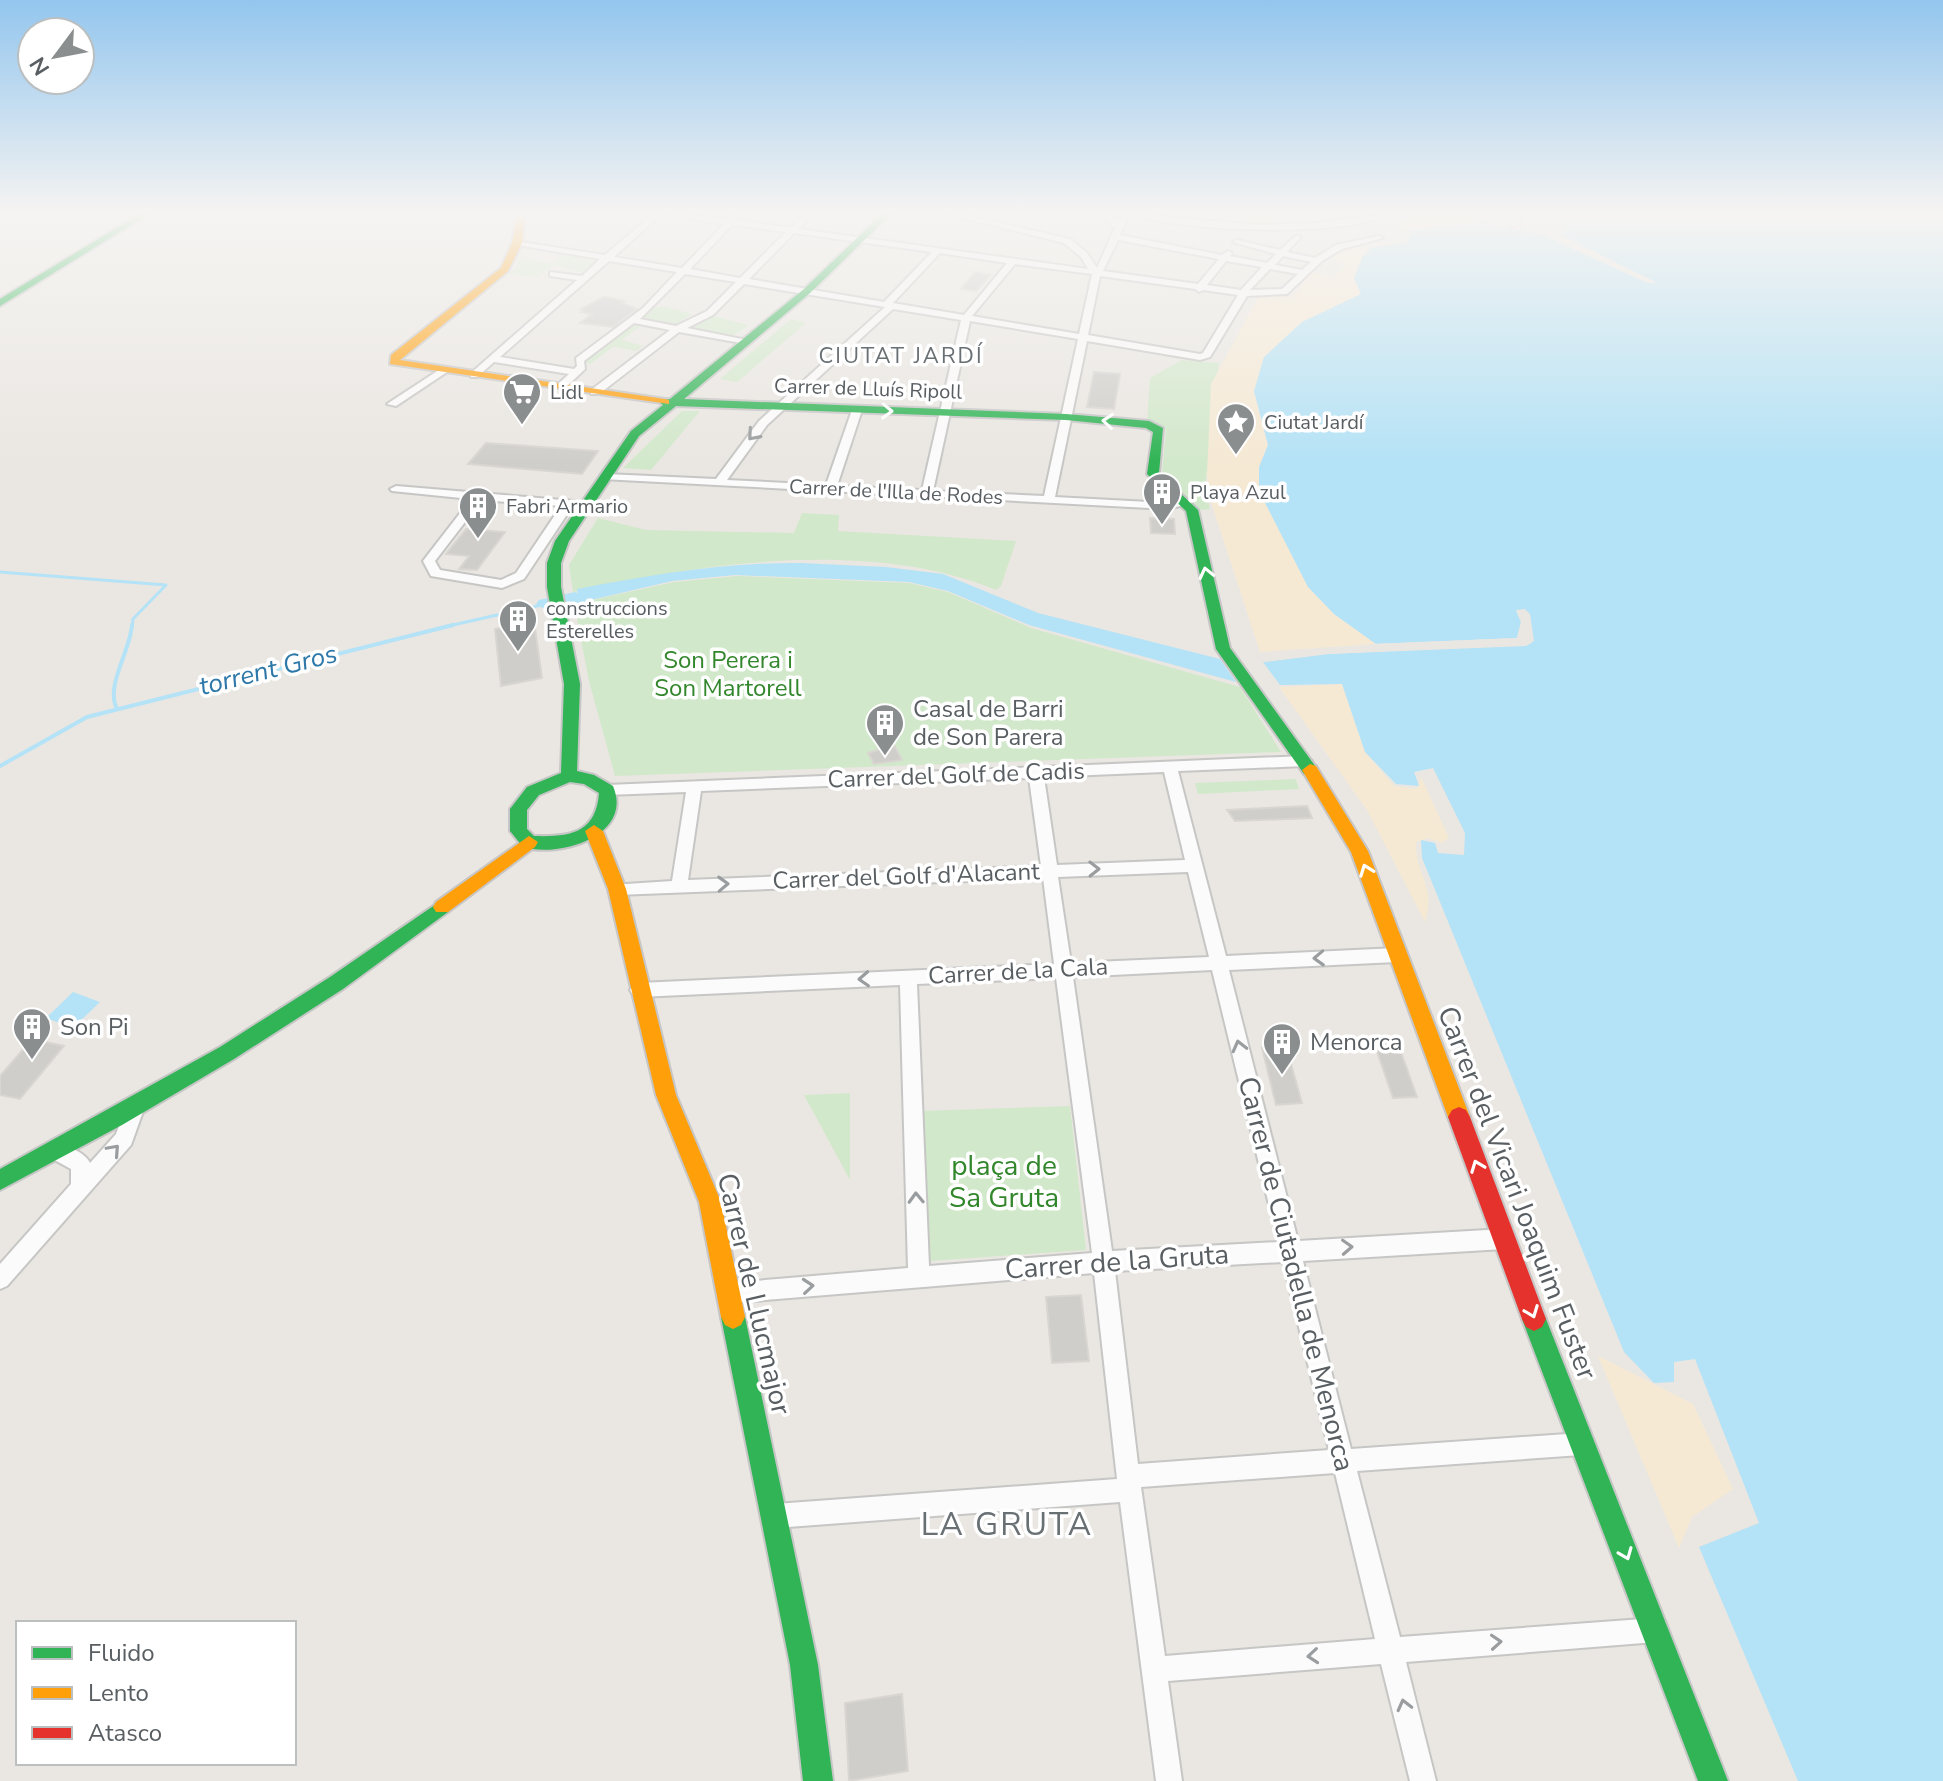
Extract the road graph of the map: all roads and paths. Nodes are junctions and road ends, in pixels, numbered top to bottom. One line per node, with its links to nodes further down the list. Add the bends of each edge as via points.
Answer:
1 (470, 297): 18 (main road, Carrer de Lluís Ripoll, via 395,357 394,362)
2 (560, 297): 17 (street)
3 (657, 297): 13 (street)
4 (726, 297): 14 (street, via 710,313)
5 (799, 297): 23 (main road)
6 (843, 297): 11 (street)
7 (896, 297): 11 (street)
8 (983, 297): 12 (street)
9 (1091, 297): 15 (street)
10 (1242, 297): 15 (street, via 1207,355 1191,357)
11 (889, 305): 12 (street); 25 (street)
12 (966, 318): 15 (street); 27 (street)
13 (633, 320): 14 (street); 19 (street, via 579,360 582,367)
14 (677, 329): 16 (street); 22 (street)
15 (1081, 338): 28 (street)
16 (744, 342)
17 (492, 359): 19 (street); 20 (street)
18 (445, 370): 20 (main road, Carrer de Lluís Ripoll); 24 (street)
19 (577, 372): 21 (street)
20 (474, 375): 21 (main road, Carrer de Lluís Ripoll)
21 (560, 387): 22 (main road, Carrer de Lluís Ripoll)
22 (595, 392): 23 (main road, Carrer de Lluís Ripoll)
23 (669, 403): 25 (main road, Carrer de Lluís Ripoll); 29 (main road, via 635,434)
24 (392, 404)
25 (781, 408): 26 (main road, Carrer de Lluís Ripoll); 30 (street, one-way to 30, via 746,442)
26 (857, 410): 27 (main road, Carrer de Lluís Ripoll, one-way to 27); 32 (street)
27 (943, 413): 28 (main road, Carrer de Lluís Ripoll); 33 (street)
28 (1066, 417): 35 (street); 36 (main road, Carrer de Lluís Ripoll, one-way to 28, via 1153,474 1159,430)
29 (606, 477): 30 (street, Carrer de l'Illa de Rodes); 38 (main road)
30 (719, 483): 32 (street, Carrer de l'Illa de Rodes)
31 (396, 489): 34 (street)
32 (830, 489): 33 (street, Carrer de l'Illa de Rodes)
33 (927, 494): 35 (street, Carrer de l'Illa de Rodes)
34 (479, 496): 37 (street); 37 (street, via 429,561 435,573 502,584 520,576)
35 (1049, 500): 36 (street, Carrer de l'Illa de Rodes)
36 (1186, 503): 39 (main road, Carrer del Vicari Joaquim Fuster, one-way to 36, via 1223,649 1192,510)
37 (568, 504): 38 (street)
38 (587, 505): 42 (main road, via 554,563 572,684)
39 (1305, 761): 40 (street, Carrer del Golf de Cadis); 51 (main road, Carrer del Vicari Joaquim Fuster, one-way to 39, via 1359,851)
40 (1170, 767): 41 (street, Carrer del Golf de Cadis); 47 (street, Carrer de Ciutadella de Menorca)
41 (1036, 772): 43 (street, Carrer del Golf de Cadis); 48 (street)
42 (569, 776): 44 (main road); 46 (main road, via 533,789 516,811 515,823)
43 (694, 786): 44 (street, Carrer del Golf de Cadis); 49 (street)
44 (607, 790): 45 (main road, via 607,810)
45 (594, 831): 46 (main road, via 568,844); 50 (main road, Carrer de Llucmajor)
46 (529, 842): 56 (main road, via 383,951)
47 (1195, 866): 48 (street, Carrer del Golf d'Alacant, one-way to 47); 52 (street, Carrer de Ciutadella de Menorca)
48 (1047, 870): 49 (street, Carrer del Golf d'Alacant, one-way to 48); 53 (street)
49 (679, 885): 50 (street, Carrer del Golf d'Alacant)
50 (617, 889): 55 (main road, Carrer de Llucmajor)
51 (1397, 955): 52 (street, Carrer de la Cala, one-way to 52); 60 (main road, Carrer del Vicari Joaquim Fuster, one-way to 51)
52 (1218, 961): 53 (street, Carrer de la Cala); 61 (street, Carrer de Ciutadella de Menorca, one-way to 52)
53 (1062, 969): 54 (street, Carrer de la Cala); 62 (street)
54 (908, 977): 55 (street, Carrer de la Cala, one-way to 55); 63 (street, one-way to 54)
55 (639, 990): 65 (main road, Carrer de Llucmajor, via 666,1095 710,1202)
56 (136, 1106): 57 (main road); 59 (street, one-way to 56, via 124,1139)
57 (56, 1151): 58 (main road); 59 (street, via 81,1164)
58 (0, 1180)
59 (81, 1188): 64 (street)
60 (1504, 1239): 61 (street, Carrer de la Gruta, one-way to 60); 66 (main road, Carrer del Vicari Joaquim Fuster, one-way to 66)
61 (1290, 1249): 62 (street, Carrer de la Gruta); 67 (street, Carrer de Ciutadella de Menorca)
62 (1103, 1262): 63 (street, Carrer de la Gruta); 68 (street)
63 (919, 1276): 65 (street, Carrer de la Gruta, one-way to 63)
64 (0, 1279)
65 (730, 1293): 69 (main road, Carrer de Llucmajor)
66 (1581, 1444): 67 (street); 70 (main road, Carrer del Vicari Joaquim Fuster, one-way to 70)
67 (1343, 1460): 68 (street); 71 (street, Carrer de Ciutadella de Menorca)
68 (1135, 1480): 69 (street); 72 (street)
69 (775, 1516): 73 (main road, Carrer de Llucmajor, via 804,1665)
70 (1656, 1630): 71 (street, one-way to 70); 76 (main road, Carrer del Vicari Joaquim Fuster)
71 (1390, 1649): 72 (street, one-way to 72); 75 (street, Carrer de Ciutadella de Menorca, one-way to 71)
72 (1156, 1669): 74 (street)
73 (818, 1781)
74 (1169, 1781)
75 (1423, 1781)
76 (1713, 1781)

